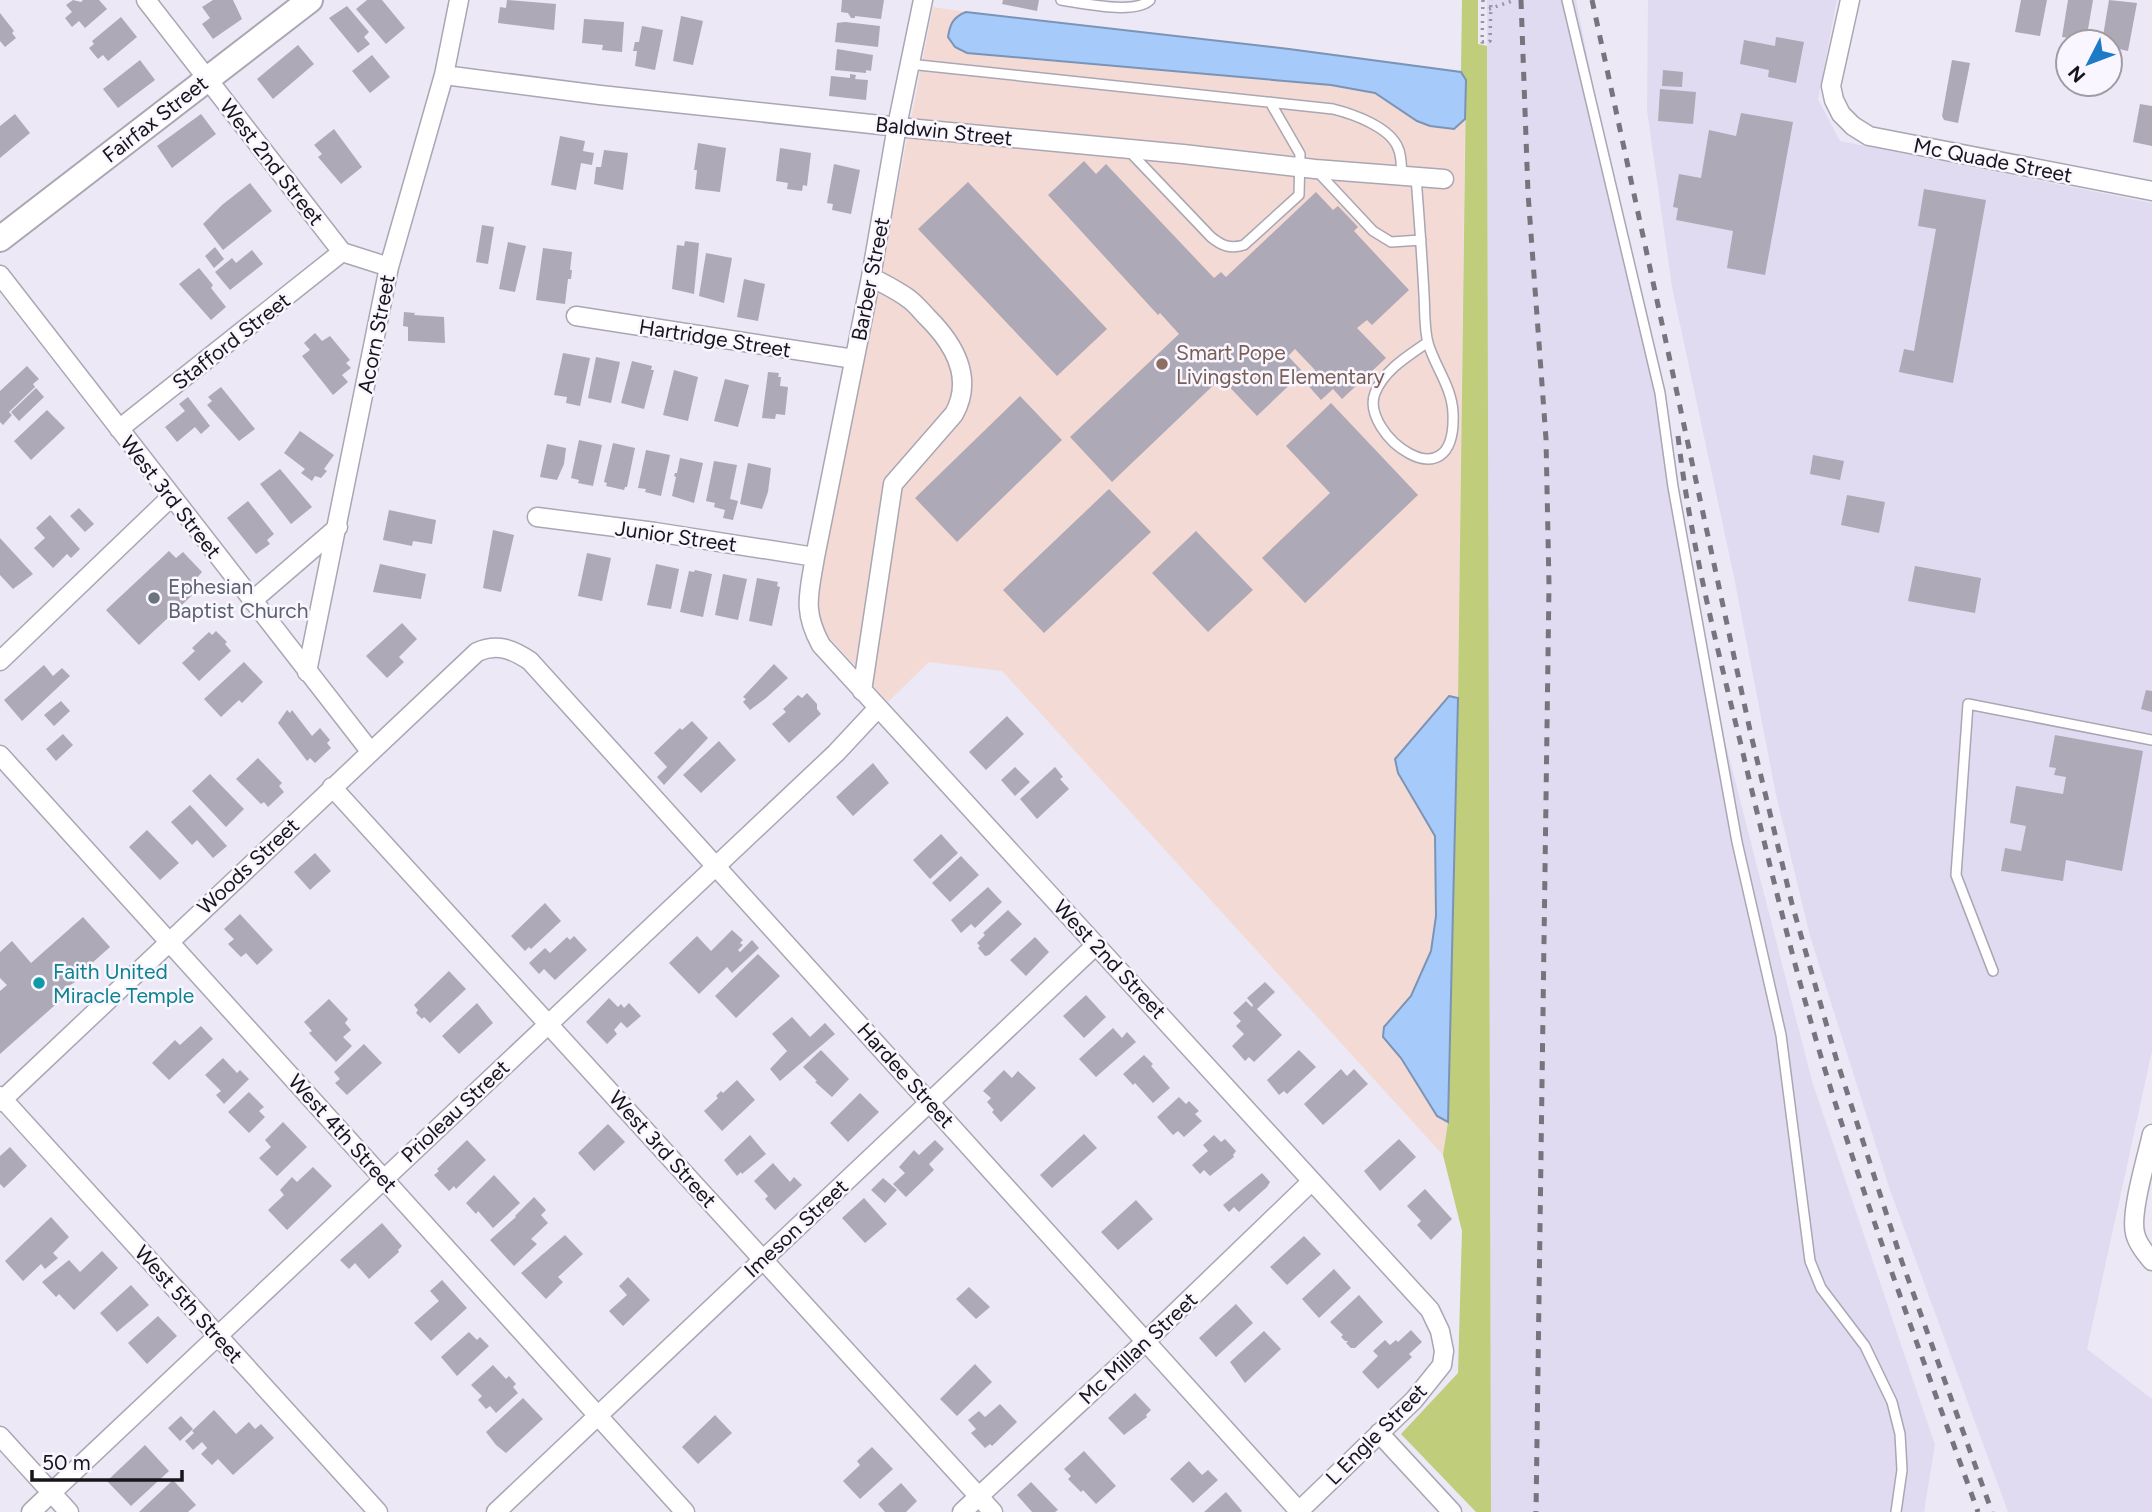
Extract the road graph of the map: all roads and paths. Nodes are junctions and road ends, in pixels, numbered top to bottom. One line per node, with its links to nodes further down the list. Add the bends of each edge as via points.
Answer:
1 (146, 0): 14 (street, West 2nd Street)
2 (310, 0): 14 (street, Fairfax Street)
3 (459, 0): 13 (street, Acorn Street)
4 (923, 0): 12 (street, Barber Street)
5 (1061, 0): 11 (lane, via 1112,7 1143,6)
6 (1484, 0): 7 (path, via 1482,42 1490,41); 8 (path, bridge, via 1484,38 1488,39 1489,9)
7 (1491, 0)
8 (1515, 0)
9 (1567, 0): 75 (lane, via 1660,393 1737,842 1781,1034 1810,1261 1821,1289 1865,1346 1892,1402 1902,1470)
10 (1850, 0): 21 (street, Mc Quade Street, via 1831,86 1841,114 1853,126 1869,136)
11 (1149, 1)
12 (909, 64): 15 (lane); 16 (street, Barber Street)
13 (444, 75): 16 (street, Baldwin Street); 25 (street, Acorn Street)
14 (207, 79): 22 (street, Fairfax Street); 24 (street, West 2nd Street)
15 (1270, 102): 18 (lane); 19 (lane, via 1333,109 1377,126 1398,147)
16 (897, 126): 17 (street, Baldwin Street); 27 (street, Barber Street)
17 (1128, 150): 18 (street, Baldwin Street); 18 (lane, via 1211,237 1233,248 1244,245 1299,195)
18 (1308, 168): 19 (street, Baldwin Street); 23 (lane, via 1373,231 1391,242)
19 (1409, 176): 20 (street, Baldwin Street); 23 (lane)
20 (1444, 179)
21 (2152, 191)
22 (0, 239)
23 (1421, 240): 29 (lane)
24 (342, 252): 25 (street); 31 (street, Stafford Street)
25 (388, 267): 34 (street, Acorn Street)
26 (0, 275): 31 (street, West 3rd Street)
27 (871, 277): 30 (street, Barber Street); 40 (street, via 911,300 949,340 958,358 962,384 954,414 893,484)
28 (576, 316): 30 (street, Hartridge Street)
29 (1428, 342): 29 (lane, via 1385,375 1374,396 1376,421 1415,458 1435,458 1449,448 1454,430 1452,404)
30 (854, 359): 35 (street, Barber Street)
31 (119, 429): 32 (street, West 3rd Street)
32 (171, 497): 36 (street, West 3rd Street); 38 (street)
33 (537, 517): 35 (street, Junior Street)
34 (338, 527): 36 (street); 39 (street, Acorn Street)
35 (815, 557): 40 (street, West 2nd Street, via 807,603 810,625 821,645)
36 (252, 601): 39 (street, West 3rd Street)
37 (505, 648): 43 (street, Woods Street, via 477,652); 46 (street, Hardee Street, via 530,661)
38 (0, 662)
39 (307, 672): 43 (street, West 3rd Street)
40 (862, 691): 41 (street, West 2nd Street)
41 (878, 708): 46 (street, Prioleau Street); 48 (street, West 2nd Street)
42 (2152, 740): 49 (lane, via 1968,704 1956,875)
43 (370, 751): 45 (street, Woods Street)
44 (0, 755): 47 (street, West 4th Street)
45 (332, 787): 47 (street, Woods Street); 50 (street, West 3rd Street)
46 (716, 864): 50 (street, Prioleau Street); 52 (street, Hardee Street)
47 (170, 940): 51 (street, Woods Street); 54 (street, West 4th Street)
48 (1096, 945): 52 (street, Imeson Street); 55 (street, West 2nd Street)
49 (1993, 971)
50 (549, 1023): 54 (street, Prioleau Street); 56 (street, West 3rd Street)
51 (1, 1099): 58 (street, West 5th Street)
52 (930, 1102): 56 (street, Imeson Street); 59 (street, Hardee Street)
53 (2152, 1134): 57 (street, via 2134,1215 2134,1232)
54 (383, 1178): 58 (street, Prioleau Street); 61 (street, West 4th Street)
55 (1312, 1181): 59 (street, Mc Millan Street); 60 (street, West 2nd Street, via 1430,1310)
56 (763, 1259): 61 (street, Imeson Street); 65 (street, West 3rd Street)
57 (2152, 1261)
58 (218, 1336): 64 (street, Prioleau Street); 68 (street, West 5th Street)
59 (1146, 1341): 65 (street, Mc Millan Street); 73 (street, Hardee Street)
60 (1444, 1350): 62 (street, L Engle Street, via 1442,1365 1433,1378)
61 (598, 1416): 69 (street, Imeson Street); 70 (street, West 4th Street)
62 (1379, 1433): 73 (street, L Engle Street); 74 (street)
63 (0, 1436): 64 (street)
64 (52, 1493): 66 (street, Prioleau Street); 67 (street)
65 (979, 1496): 71 (street, Mc Millan Street); 72 (street, West 3rd Street)
66 (31, 1512)
67 (69, 1512)
68 (378, 1512)
69 (496, 1512)
70 (685, 1512)
71 (962, 1512)
72 (993, 1512)
73 (1298, 1512)
74 (1452, 1512)
75 (1896, 1512)

